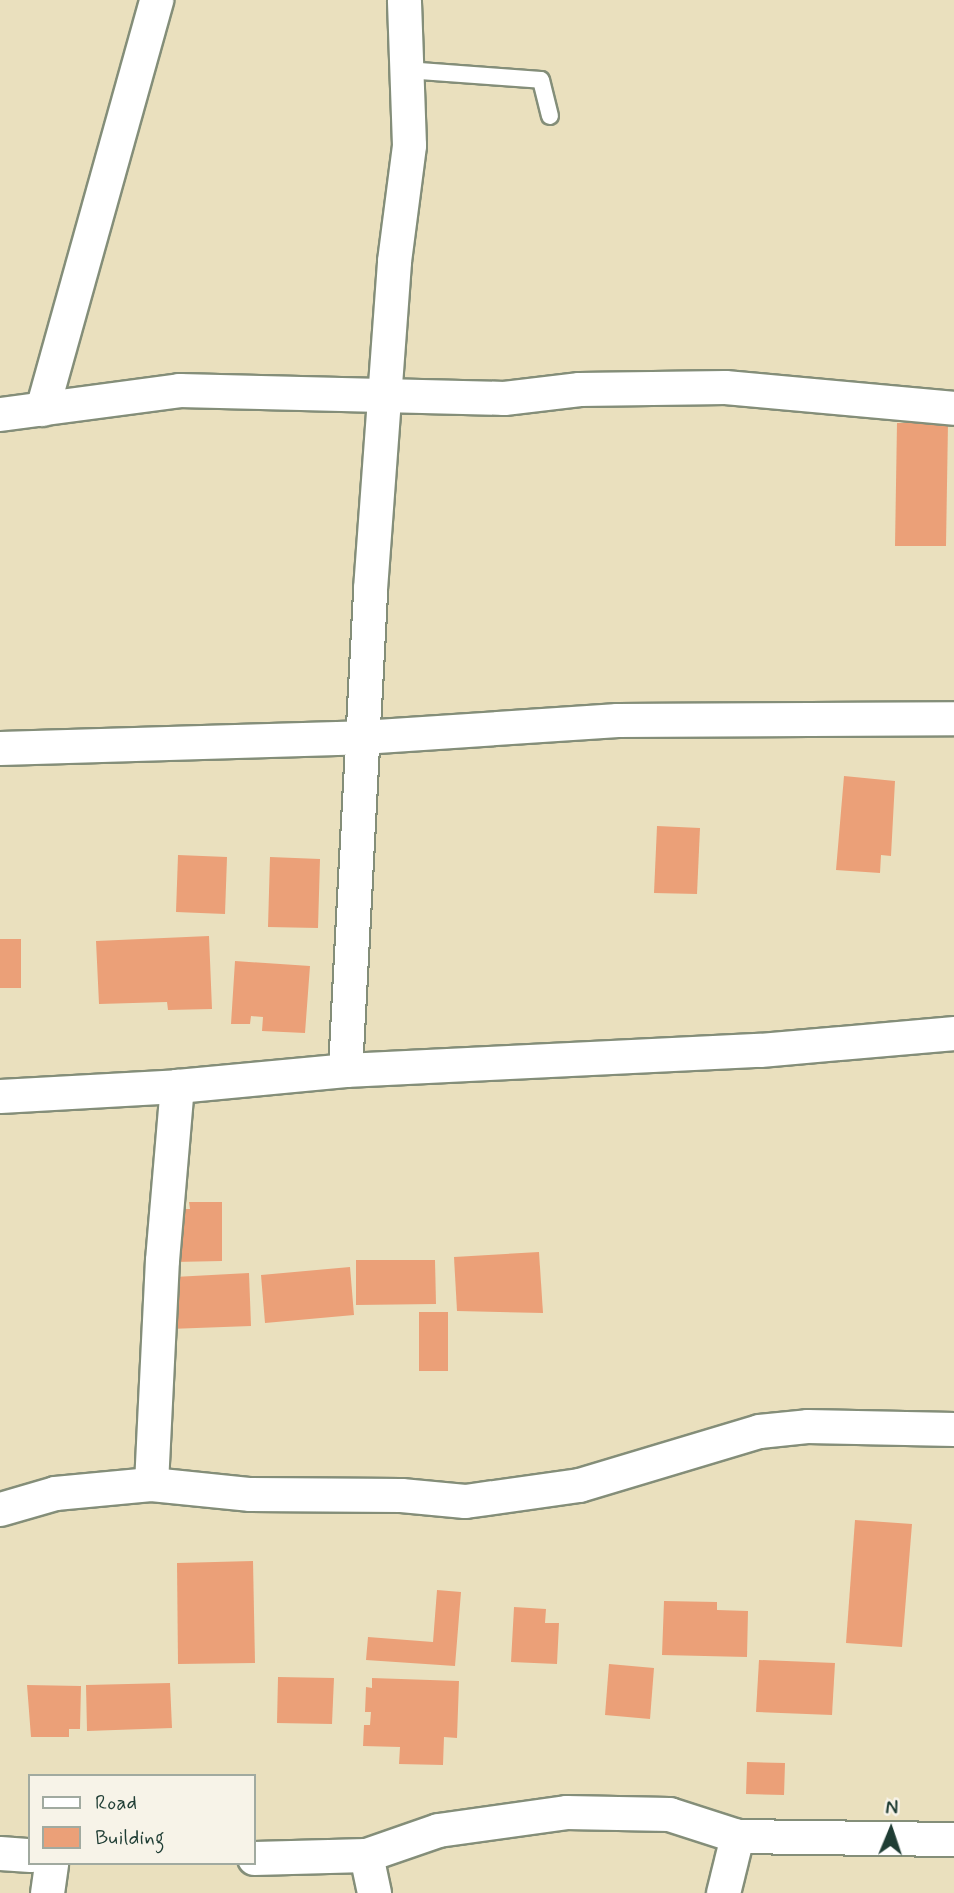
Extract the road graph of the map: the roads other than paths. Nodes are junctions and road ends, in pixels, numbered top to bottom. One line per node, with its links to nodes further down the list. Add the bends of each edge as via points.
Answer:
1 (156, 0): 7 (street)
2 (404, 0): 3 (street)
3 (406, 70): 4 (lane, via 541,80); 5 (street, via 409,145 394,261)
4 (550, 116)
5 (386, 396): 6 (street, via 504,398 579,389 725,387); 7 (street, via 178,390); 10 (street)
6 (954, 408)
7 (42, 409): 8 (street)
8 (0, 414)
9 (954, 719): 10 (street, via 617,720)
10 (362, 737): 11 (street); 13 (street)
11 (0, 748)
12 (954, 1033): 13 (street, via 760,1050)
13 (345, 1070): 14 (street)
14 (177, 1086): 15 (street); 17 (street, via 162,1260)
15 (0, 1096)
16 (954, 1429): 17 (street, via 807,1426 759,1431 579,1485 465,1501 401,1495 250,1494)
17 (152, 1484): 18 (street, via 55,1493)
18 (0, 1509)
19 (737, 1836): 20 (street); 23 (street, via 669,1814 566,1812 438,1830); 28 (street)
20 (954, 1839)
21 (0, 1853): 22 (street)
22 (28, 1855)
23 (366, 1855): 24 (street); 27 (street)
24 (256, 1858)
25 (51, 1865): 26 (street)
26 (47, 1893)
27 (374, 1893)
28 (723, 1893)

